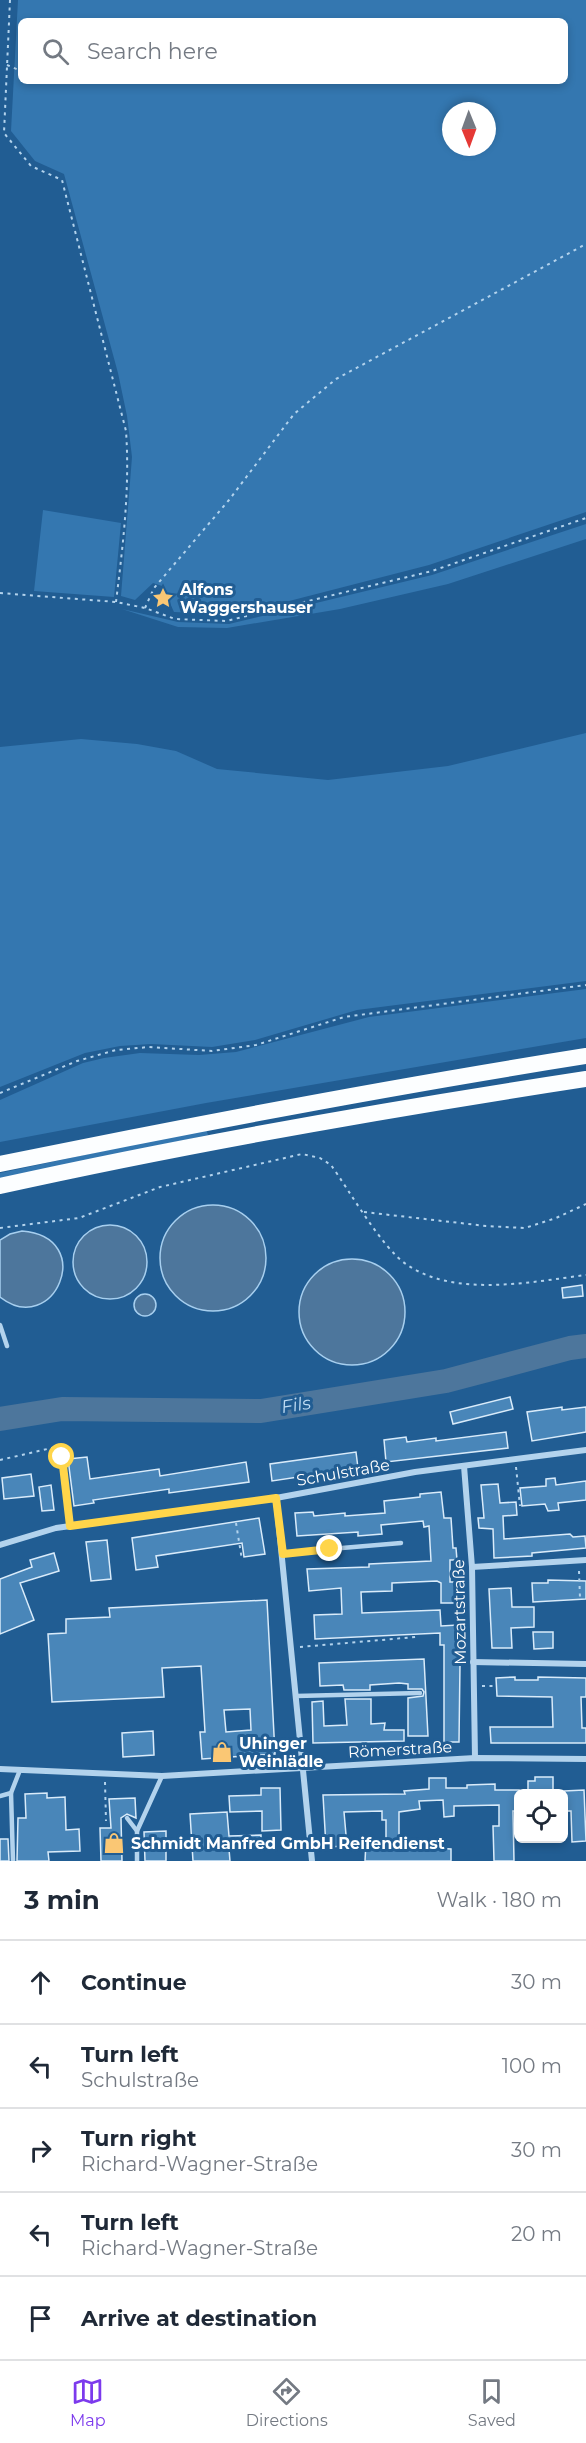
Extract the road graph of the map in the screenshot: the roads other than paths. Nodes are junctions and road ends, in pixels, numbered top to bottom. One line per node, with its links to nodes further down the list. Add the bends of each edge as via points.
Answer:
1 (586, 1056): 3 (highway, via 432,1080)
2 (586, 1079): 4 (highway, via 246,1135)
3 (0, 1164)
4 (0, 1186)
5 (1, 1327): 6 (lane)
6 (7, 1346)
7 (586, 1450): 9 (street, Schulstraße)
8 (62, 1457): 11 (street)
9 (464, 1466): 10 (street, Schulstraße); 16 (street, Mozartstraße)
10 (276, 1498): 11 (street, Schulstraße); 14 (street)
11 (70, 1526): 13 (street, Schulstraße)
12 (401, 1543): 14 (lane)
13 (0, 1545)
14 (283, 1554): 20 (street)
15 (582, 1560): 16 (street)
16 (472, 1567): 17 (street, Mozartstraße)
17 (473, 1662): 18 (street); 21 (street, Mozartstraße)
18 (586, 1664)
19 (420, 1693): 20 (lane)
20 (296, 1696): 23 (street)
21 (475, 1758): 22 (street, Römerstraße); 23 (street, Römerstraße)
22 (586, 1759)
23 (302, 1767): 26 (street, Römerstraße); 34 (street)
24 (0, 1769): 25 (street, Römerstraße)
25 (20, 1770): 26 (street, Römerstraße); 27 (lane)
26 (162, 1776): 30 (lane)
27 (11, 1793): 28 (lane); 32 (lane)
28 (0, 1796)
29 (127, 1818): 30 (lane)
30 (137, 1831): 33 (lane)
31 (145, 1860): 33 (lane)
32 (13, 1861)
33 (137, 1861)
34 (312, 1861)

